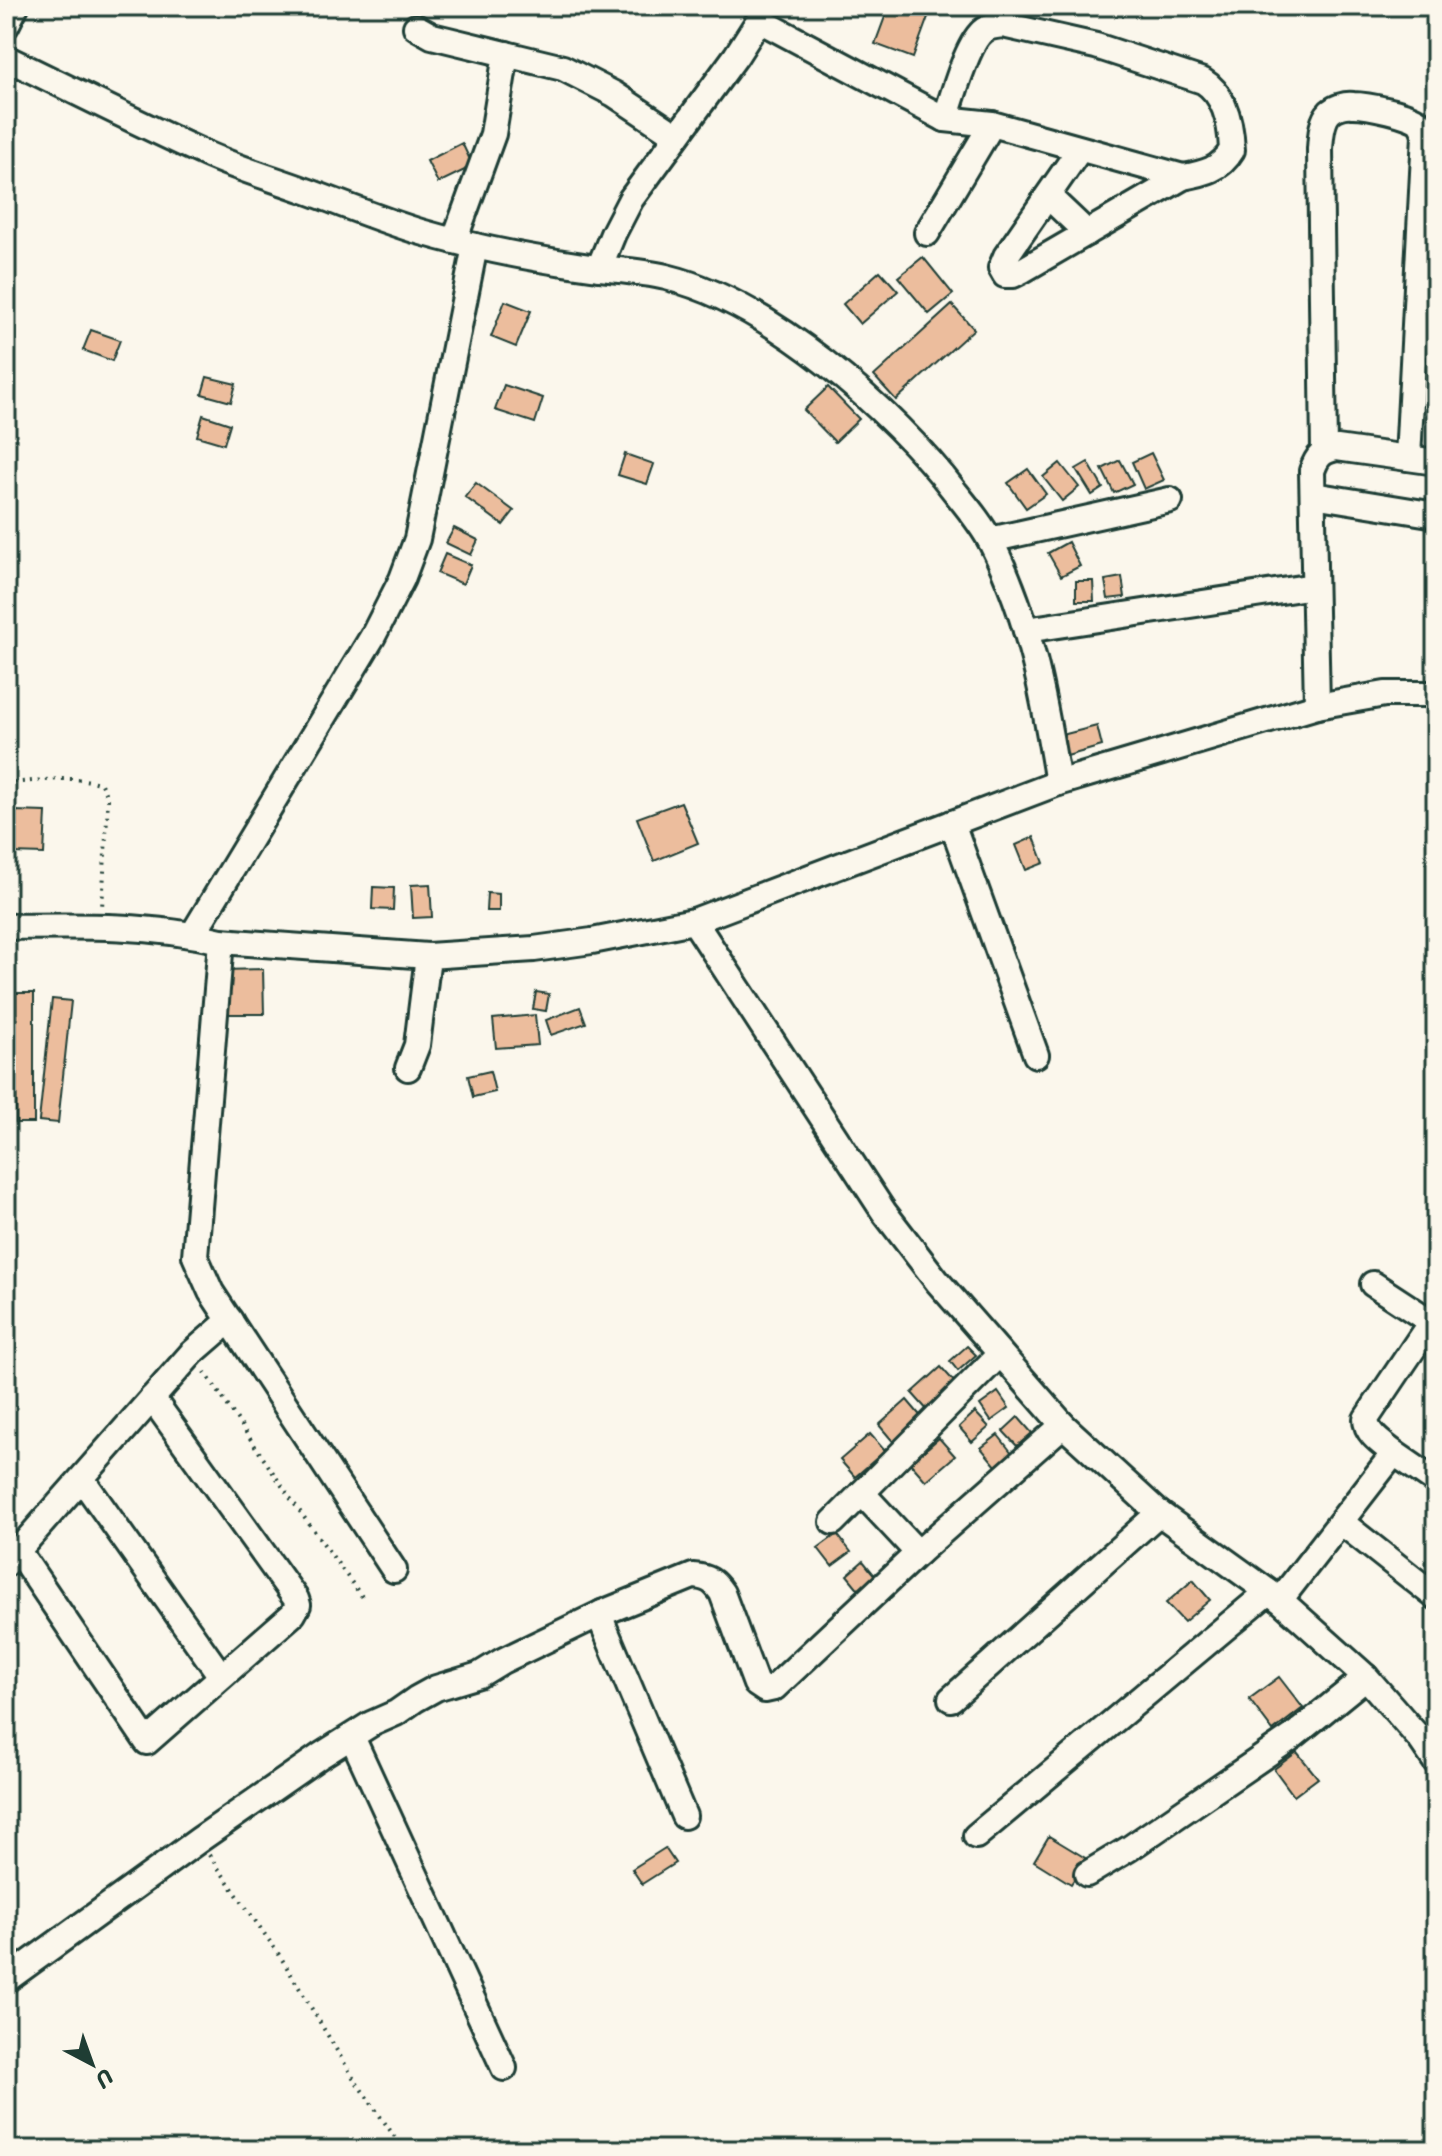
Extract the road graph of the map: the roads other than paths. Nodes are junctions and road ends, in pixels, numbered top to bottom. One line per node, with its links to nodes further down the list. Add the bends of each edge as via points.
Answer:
1 (16, 6): 3 (street)
2 (762, 13): 7 (street); 10 (street)
3 (6, 26)
4 (416, 27): 5 (street, via 432,36)
5 (506, 54): 10 (street, via 563,68); 16 (street, via 493,134)
6 (6, 58): 16 (street, via 209,156)
7 (945, 119): 9 (street); 12 (street, via 977,37 992,26 1096,46 1203,81 1219,95 1232,150 1216,168)
8 (1427, 123): 18 (street, via 1354,105 1341,105 1324,121); 19 (street, via 1422,126)
9 (992, 124): 11 (street); 14 (street)
10 (677, 136): 17 (street, via 631,199)
11 (1080, 149): 12 (street); 13 (street)
12 (1183, 177): 15 (street)
13 (1048, 196): 15 (street); 15 (street, via 1006,256 1001,268 1005,275)
14 (927, 233)
15 (1087, 233)
16 (464, 244): 17 (street); 33 (street, via 417,539 402,579)
17 (599, 268): 24 (street, via 705,289 786,335 884,413 946,480)
18 (1324, 451): 19 (street, via 1337,448); 21 (street, via 1312,471)
19 (1408, 458): 20 (street)
20 (1436, 462)
21 (1313, 495): 23 (street); 25 (street)
22 (1170, 500): 24 (street)
23 (1436, 515)
24 (990, 540): 26 (street)
25 (1314, 586): 26 (street); 28 (street)
26 (1026, 630): 29 (street, via 1044,694)
27 (1436, 694): 28 (street, via 1385,694)
28 (1317, 706): 29 (street)
29 (1058, 783): 30 (street)
30 (952, 823): 31 (street); 36 (street)
31 (694, 921): 35 (street, via 534,949); 41 (street, via 884,1212)
32 (6, 927): 33 (street, via 102,926)
33 (193, 934): 34 (street)
34 (221, 941): 35 (street); 39 (street, via 195,1256)
35 (428, 956): 37 (street, via 417,1045)
36 (1036, 1055)
37 (408, 1068)
38 (1373, 1284): 40 (street)
39 (230, 1320): 42 (street); 53 (street)
40 (1434, 1324): 44 (street, via 1366,1419 1371,1433)
41 (1000, 1354): 43 (street); 47 (street)
42 (152, 1398): 45 (street); 57 (street, via 298,1605)
43 (1063, 1425): 48 (street); 51 (street)
44 (1394, 1453): 46 (street); 50 (street)
45 (82, 1479): 52 (street); 57 (street)
46 (1436, 1481)
47 (862, 1493): 49 (street); 51 (street)
48 (1159, 1513): 54 (street); 59 (street)
49 (833, 1522)
50 (1341, 1522): 54 (street); 55 (street)
51 (918, 1553): 56 (street, via 770,1690 756,1684 722,1593 705,1577 693,1576)
52 (12, 1558): 57 (street, via 147,1742)
53 (394, 1570)
54 (1274, 1596): 58 (street); 64 (street)
55 (1436, 1597)
56 (602, 1613): 60 (street, via 479,1675 436,1688); 63 (street)
57 (221, 1676)
58 (1366, 1677): 61 (street); 65 (street, via 1292,1737)
59 (951, 1699)
60 (352, 1737): 66 (street); 67 (street)
61 (1429, 1739): 62 (street)
62 (1436, 1762)
63 (684, 1816)
64 (976, 1836)
65 (1087, 1874)
66 (6, 1980)
67 (504, 2068)

